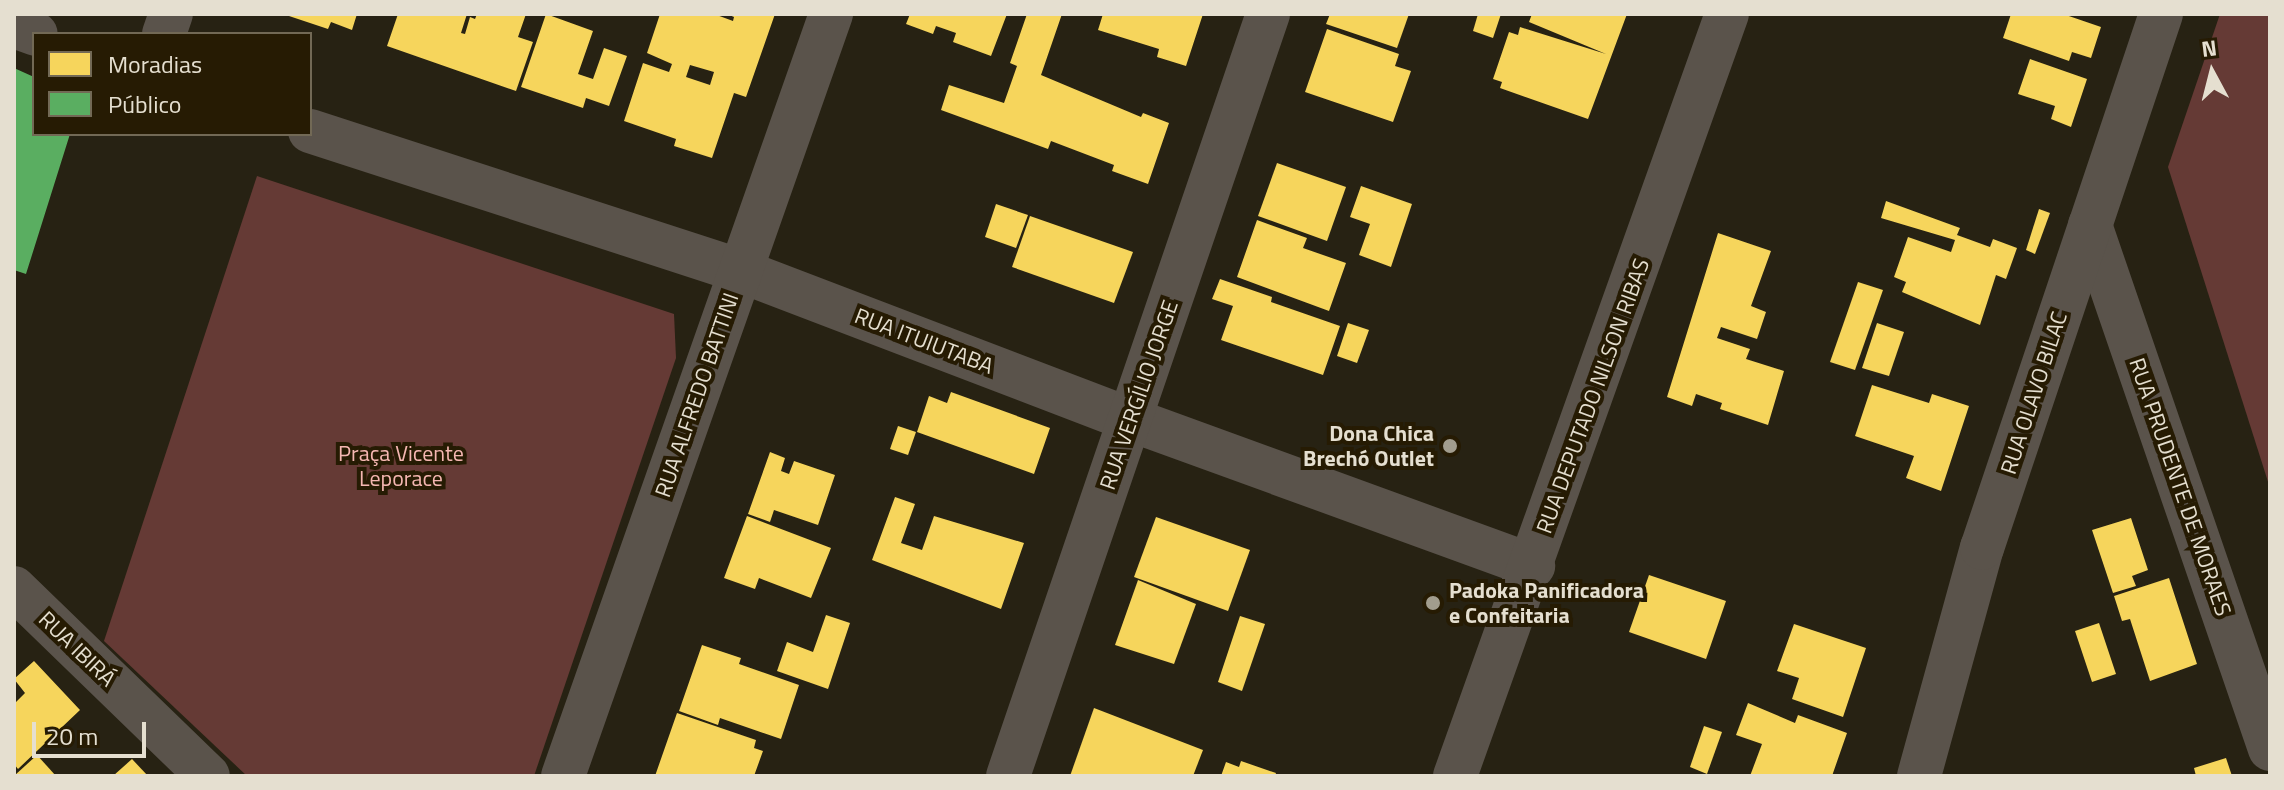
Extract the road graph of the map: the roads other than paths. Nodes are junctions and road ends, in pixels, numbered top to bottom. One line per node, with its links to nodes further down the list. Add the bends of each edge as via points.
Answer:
1 (831, 14): 7 (street, RUA ALFREDO BATTINI)
2 (1268, 14): 8 (street, RUA VERGÍLIO JORGE)
3 (1727, 14): 9 (street, RUA DEPUTADO NILSON RIBAS)
4 (2161, 14): 6 (street, RUA OLAVO BILAC)
5 (312, 132): 7 (street, RUA ITUIUTABA)
6 (2090, 225): 11 (street, RUA PRUDENTE DE MORAES); 16 (street, RUA OLAVO BILAC, via 1982,548)
7 (741, 271): 8 (street, RUA ITUIUTABA); 13 (street, RUA ALFREDO BATTINI)
8 (1132, 420): 9 (street, RUA ITUIUTABA); 14 (street, RUA VERGÍLIO JORGE)
9 (1533, 566): 15 (street, RUA DEPUTADO NILSON RIBAS)
10 (14, 588): 12 (street, RUA IBIRÁ)
11 (2270, 749)
12 (208, 776)
13 (563, 776)
14 (1008, 776)
15 (1455, 776)
16 (1919, 776)

